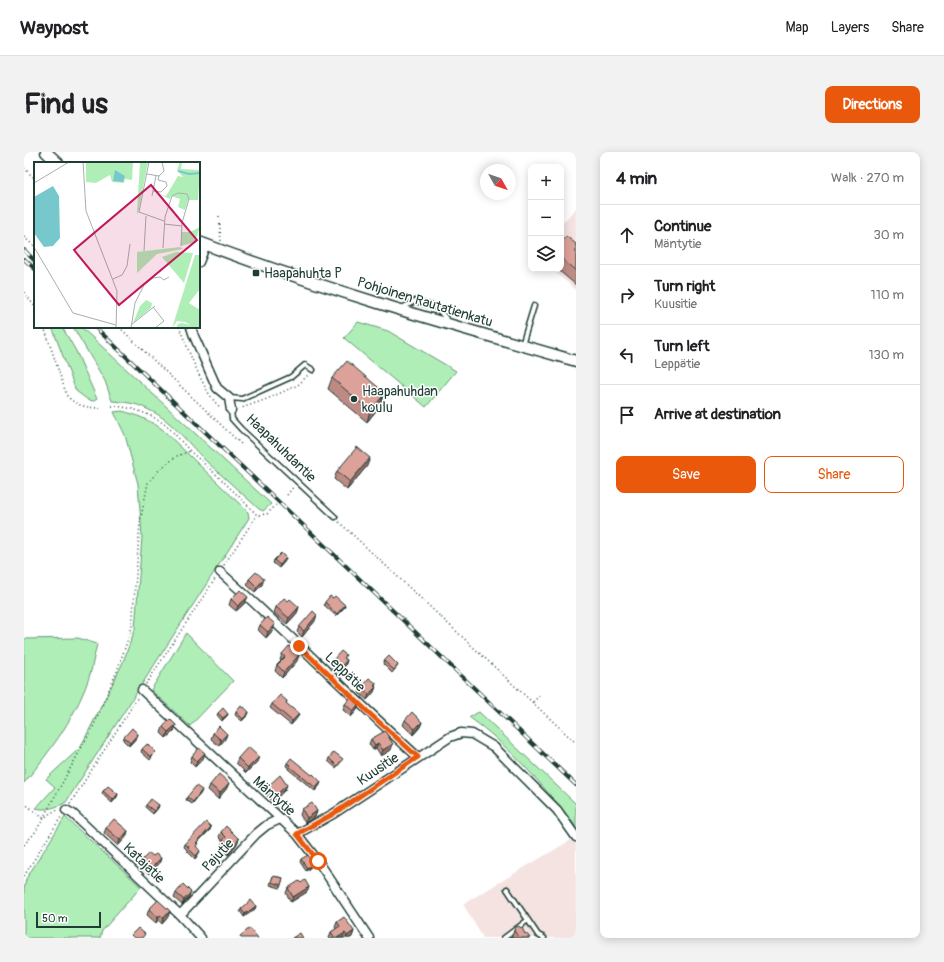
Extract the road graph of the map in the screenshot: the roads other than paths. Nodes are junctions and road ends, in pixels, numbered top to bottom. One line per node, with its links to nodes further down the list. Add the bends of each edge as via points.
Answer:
1 (46, 152): 2 (street)
2 (57, 162)
3 (202, 243): 4 (street); 7 (street, Pohjoinen Rautatienkatu, via 299,277)
4 (200, 256)
5 (534, 306): 7 (lane)
6 (191, 328): 10 (street, via 217,388)
7 (522, 346): 8 (street, Pohjoinen Rautatienkatu)
8 (576, 361)
9 (313, 370): 10 (lane, via 305,365 291,377 242,399)
10 (229, 398): 11 (street, Haapahuhdantie)
11 (231, 410): 12 (lane, Haapahuhdantie, via 232,419 241,429)
12 (335, 517)
13 (220, 572): 15 (street, Leppätie)
14 (142, 690): 17 (street, Mäntytie)
15 (418, 757): 18 (street, Kuusitie, via 352,802); 19 (street, Kuusitie, via 456,734 476,735 502,754 557,810)
16 (66, 810): 21 (street, Katajatie)
17 (280, 819): 18 (street, Mäntytie); 21 (street, Pajutie, via 256,834)
18 (297, 834): 24 (street, Mäntytie)
19 (576, 837)
20 (507, 889): 22 (lane)
21 (180, 915): 23 (street, Katajatie)
22 (528, 920): 25 (lane); 26 (lane, via 538,936)
23 (201, 938)
24 (369, 938)
25 (504, 938)
26 (544, 938)

